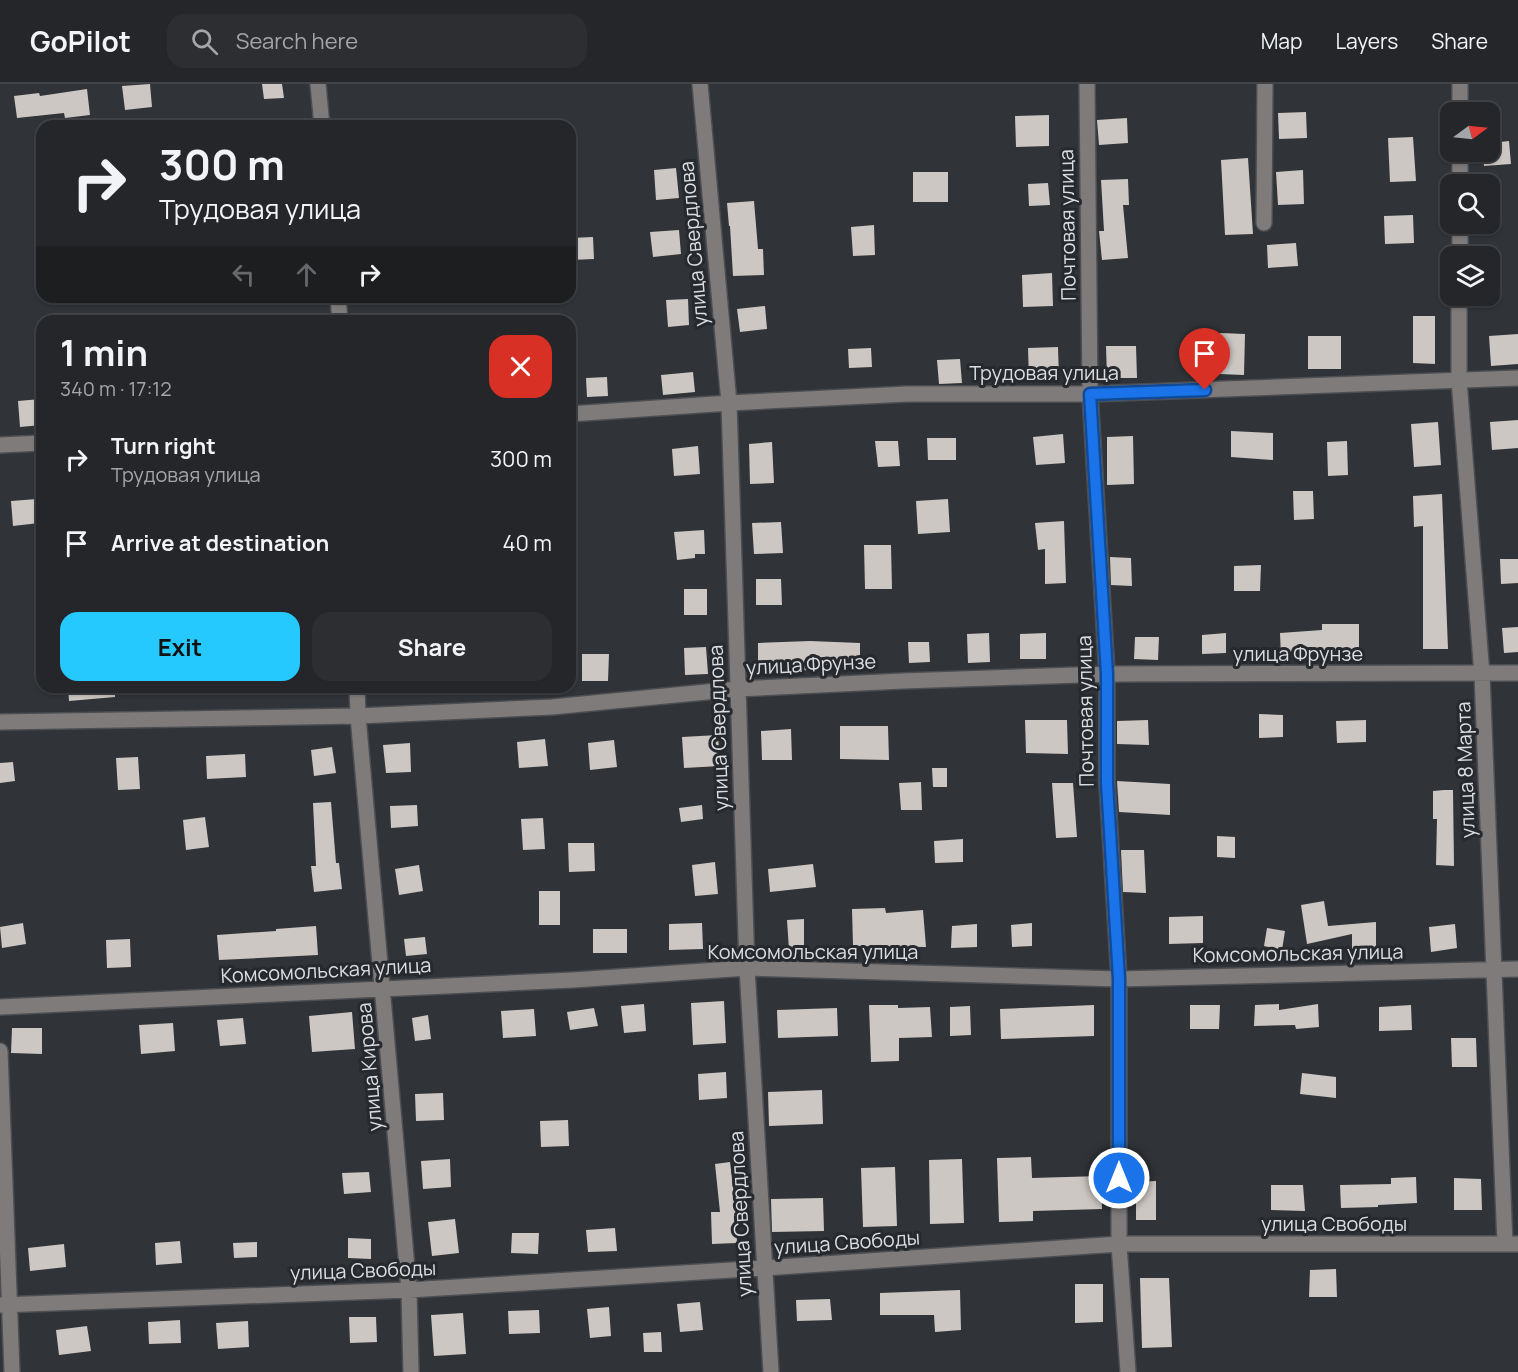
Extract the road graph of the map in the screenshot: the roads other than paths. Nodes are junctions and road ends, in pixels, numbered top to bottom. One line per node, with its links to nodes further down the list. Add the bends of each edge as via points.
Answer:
1 (318, 84): 7 (street)
2 (700, 84): 13 (street, улица Свердлова)
3 (1087, 84): 12 (street, Почтовая улица)
4 (1265, 84): 8 (street)
5 (1460, 84): 6 (street)
6 (1460, 102)
7 (321, 120)
8 (1264, 223)
9 (1459, 306): 11 (street, улица 8 Марта)
10 (1518, 378): 11 (street, Трудовая улица)
11 (1459, 380): 12 (street, Трудовая улица); 19 (street, улица 8 Марта)
12 (1090, 394): 13 (street, Трудовая улица, via 907,394); 17 (street, Почтовая улица)
13 (729, 403): 14 (street, Трудовая улица); 20 (street, улица Свердлова)
14 (576, 414)
15 (36, 443): 16 (street)
16 (0, 445)
17 (1107, 674): 19 (street, улица Фрунзе); 20 (street, улица Фрунзе); 27 (street, Почтовая улица, via 1107,783)
18 (1518, 674): 19 (street, улица Фрунзе)
19 (1482, 675): 26 (street, улица 8 Марта)
20 (737, 689): 22 (street, улица Фрунзе, via 552,707); 24 (street, улица Свердлова)
21 (357, 693): 22 (street, улица Кирова)
22 (358, 716): 23 (street, улица Фрунзе); 28 (street, улица Кирова)
23 (0, 722)
24 (747, 968): 27 (street, Комсомольская улица); 28 (street, Комсомольская улица); 33 (street, улица Свердлова)
25 (1518, 969): 26 (street, Комсомольская улица)
26 (1493, 970): 27 (street, Комсомольская улица); 32 (street, улица 8 Марта)
27 (1119, 979): 31 (street, Почтовая улица)
28 (383, 988): 29 (street, Комсомольская улица); 34 (street, улица Кирова)
29 (0, 1007)
30 (0, 1051): 35 (street)
31 (1119, 1244): 32 (street, улица Свободы); 33 (street, улица Свободы); 39 (street, Почтовая улица)
32 (1511, 1244)
33 (764, 1268): 34 (street, улица Свободы); 38 (street, улица Свердлова)
34 (409, 1290): 35 (street, улица Свободы); 37 (street, улица Кирова)
35 (5, 1305): 36 (street)
36 (12, 1372)
37 (411, 1372)
38 (771, 1372)
39 (1128, 1372)

